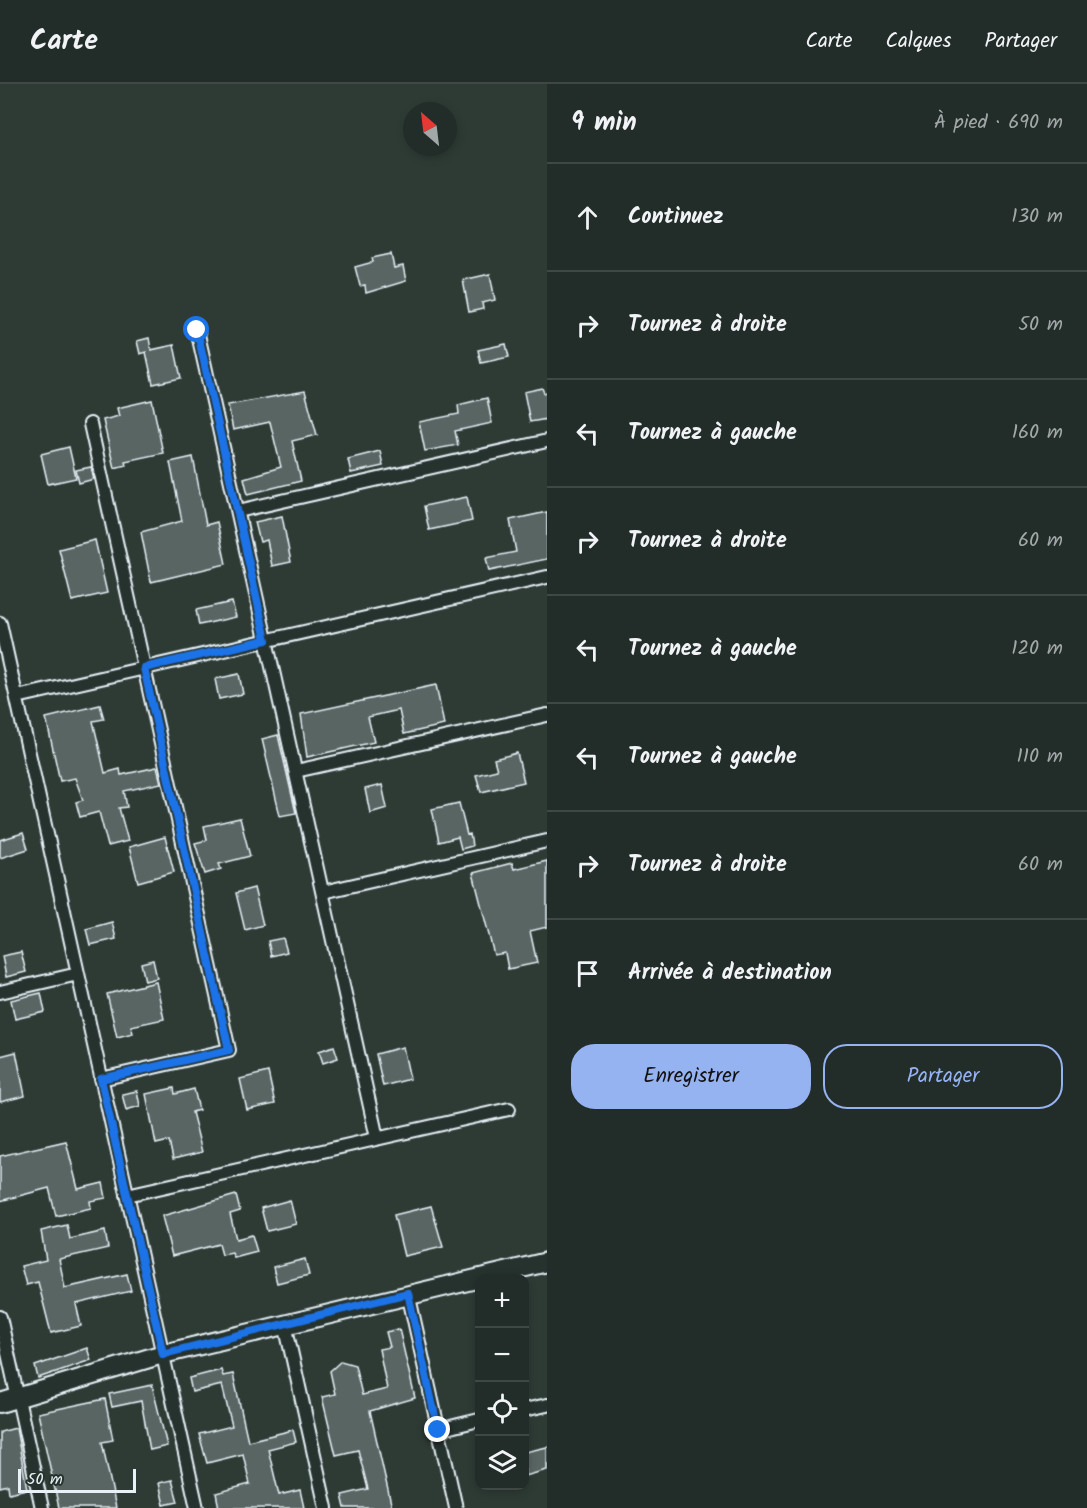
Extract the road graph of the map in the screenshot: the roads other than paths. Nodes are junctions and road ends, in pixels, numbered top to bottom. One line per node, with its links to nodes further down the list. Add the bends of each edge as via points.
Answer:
1 (197, 330): 4 (street)
2 (90, 424): 8 (street)
3 (547, 441): 4 (street)
4 (238, 511): 7 (street)
5 (547, 577): 7 (street)
6 (0, 623): 9 (street)
7 (266, 640): 8 (street); 11 (street)
8 (144, 668): 9 (street); 16 (street, via 229,1050)
9 (16, 697): 14 (street)
10 (547, 715): 11 (street)
11 (296, 771): 13 (street)
12 (547, 841): 13 (street)
13 (322, 892): 18 (street)
14 (78, 974): 15 (street); 16 (street)
15 (0, 992)
16 (101, 1079): 19 (street)
17 (509, 1109): 18 (street)
18 (377, 1138): 19 (street)
19 (127, 1195): 24 (street)
20 (547, 1262): 21 (main road)
21 (408, 1293): 23 (main road); 30 (street)
22 (0, 1317): 25 (street)
23 (285, 1324): 24 (main road); 33 (street)
24 (163, 1354): 25 (main road); 32 (street)
25 (18, 1397): 26 (main road); 31 (street)
26 (0, 1403)
27 (547, 1405): 28 (street)
28 (529, 1409)
29 (475, 1421): 30 (street)
30 (438, 1430): 34 (street)
31 (42, 1508)
32 (197, 1508)
33 (326, 1508)
34 (456, 1508)

